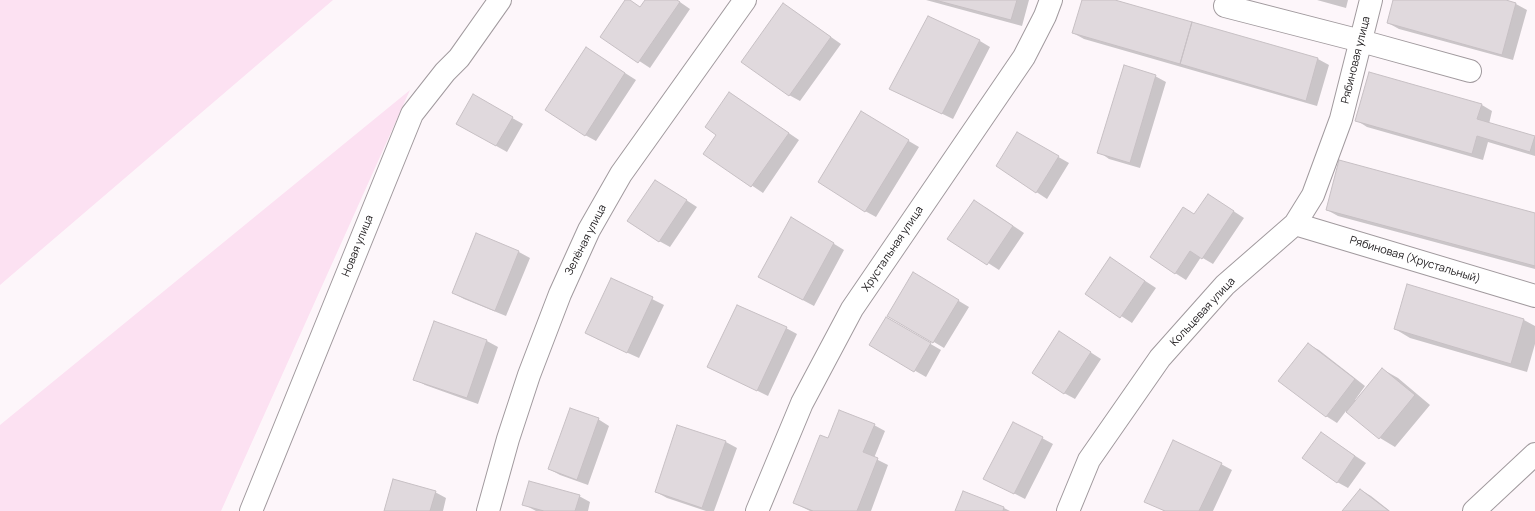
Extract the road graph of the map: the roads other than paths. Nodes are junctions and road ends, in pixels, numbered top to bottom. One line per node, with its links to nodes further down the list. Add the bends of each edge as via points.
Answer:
1 (500, 0): 12 (street, Новая улица, via 459,58 412,114)
2 (745, 0): 13 (street, Зелёная улица, via 621,174 589,230 560,294 529,375)
3 (1051, 0): 14 (street, Хрустальная улица, via 1024,57 852,309 802,403)
4 (1371, 0): 6 (street, Рябиновая улица)
5 (1225, 6): 6 (street)
6 (1361, 41): 7 (street); 8 (street, Рябиновая улица)
7 (1470, 71)
8 (1341, 119): 9 (street, Кольцевая улица, via 1313,195)
9 (1296, 224): 10 (street, Рябиновая (Хрустальный)); 15 (street, Кольцевая улица, via 1225,285 1160,358 1089,460)
10 (1535, 296)
11 (1535, 454): 16 (street)
12 (251, 511)
13 (488, 511)
14 (757, 511)
15 (1068, 511)
16 (1474, 511)

